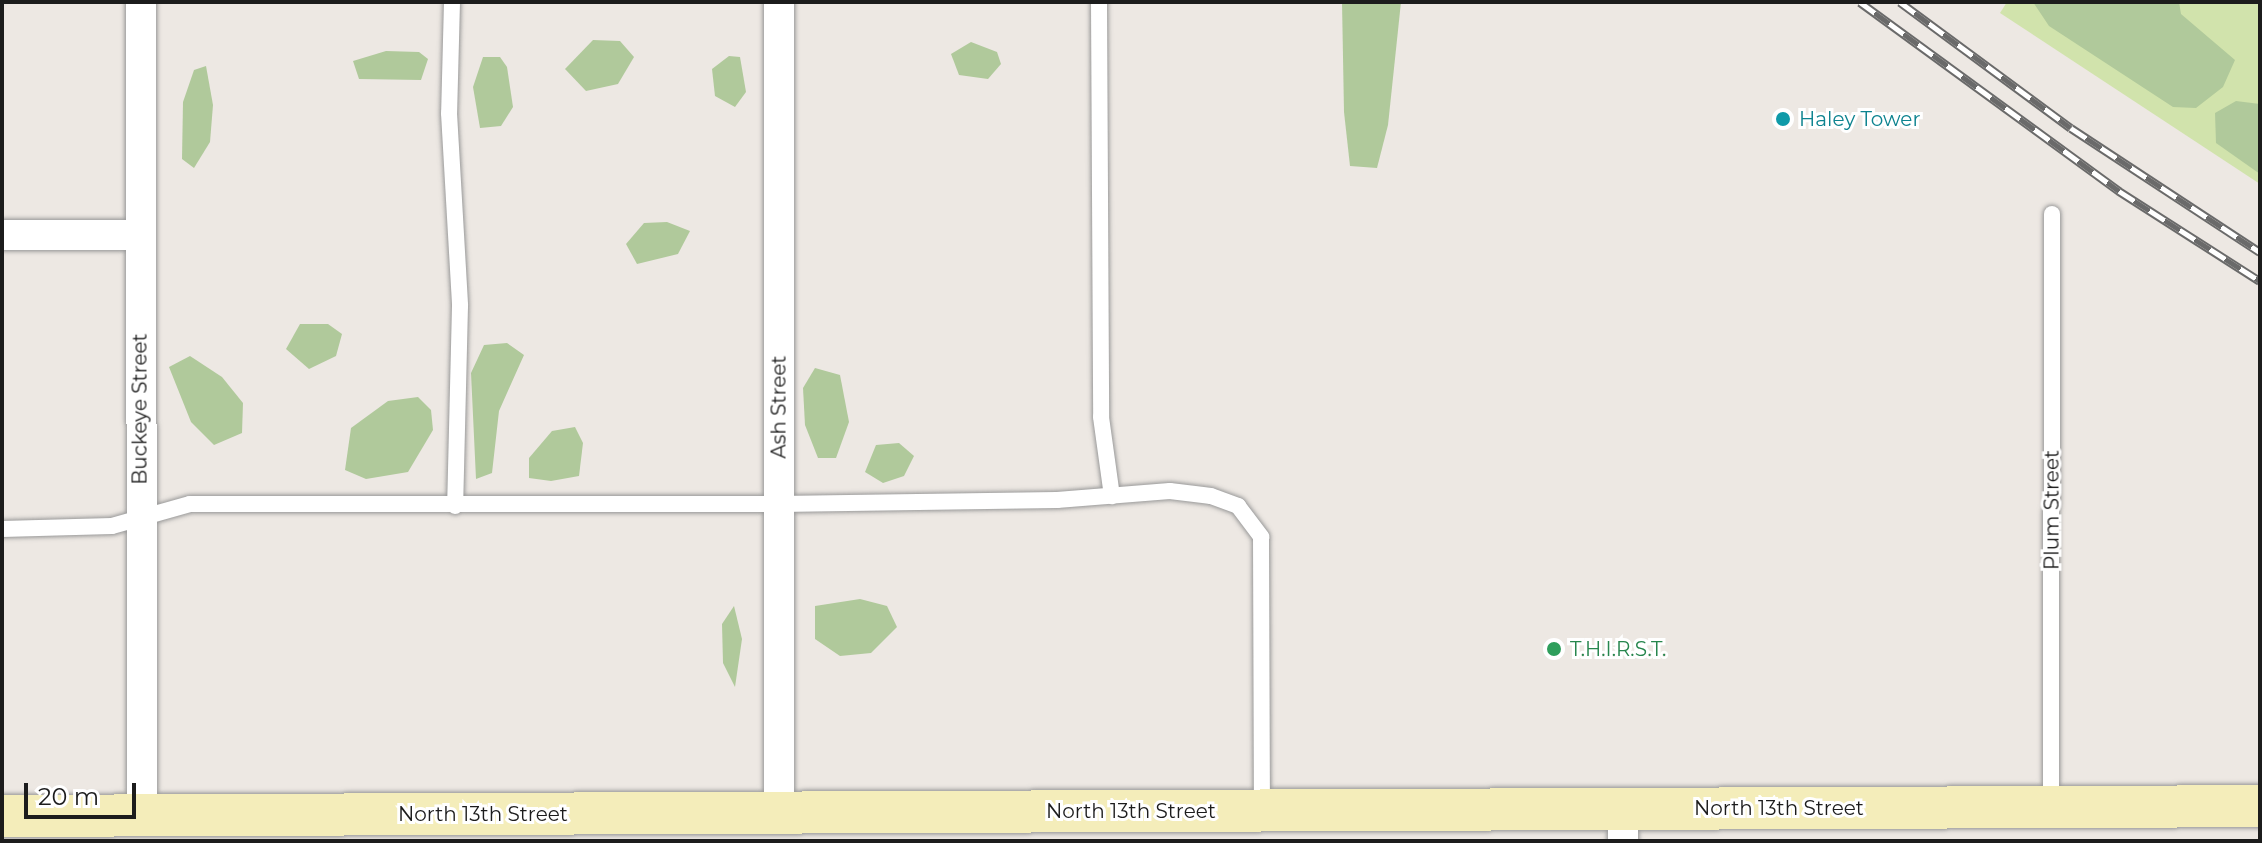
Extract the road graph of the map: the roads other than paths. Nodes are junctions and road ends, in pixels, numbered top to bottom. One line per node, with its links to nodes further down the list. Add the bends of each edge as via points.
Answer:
1 (141, 2): 7 (street, Buckeye Street)
2 (452, 2): 10 (lane, via 449,113 460,306)
3 (779, 2): 9 (street, Ash Street)
4 (1099, 2): 8 (lane, via 1101,417)
5 (2052, 214): 14 (lane, Plum Street)
6 (2, 235): 7 (street)
7 (139, 235): 11 (street, Buckeye Street)
8 (1112, 496): 9 (lane); 15 (lane, via 1170,491 1211,496 1238,506 1261,537)
9 (779, 504): 10 (lane); 16 (street, Ash Street)
10 (455, 506): 11 (lane, via 190,504)
11 (140, 517): 12 (lane, via 98,527); 18 (street, Buckeye Street)
12 (2, 529)
13 (2260, 806): 14 (main road, North 13th Street)
14 (2051, 807): 19 (main road, North 13th Street)
15 (1262, 810): 19 (main road, North 13th Street); 20 (main road, North 13th Street)
16 (779, 813): 18 (main road, North 13th Street); 20 (main road, North 13th Street)
17 (2, 816): 21 (main road, North 13th Street)
18 (142, 816): 21 (main road, North 13th Street)
19 (1623, 825)
20 (839, 827)
21 (53, 828)

